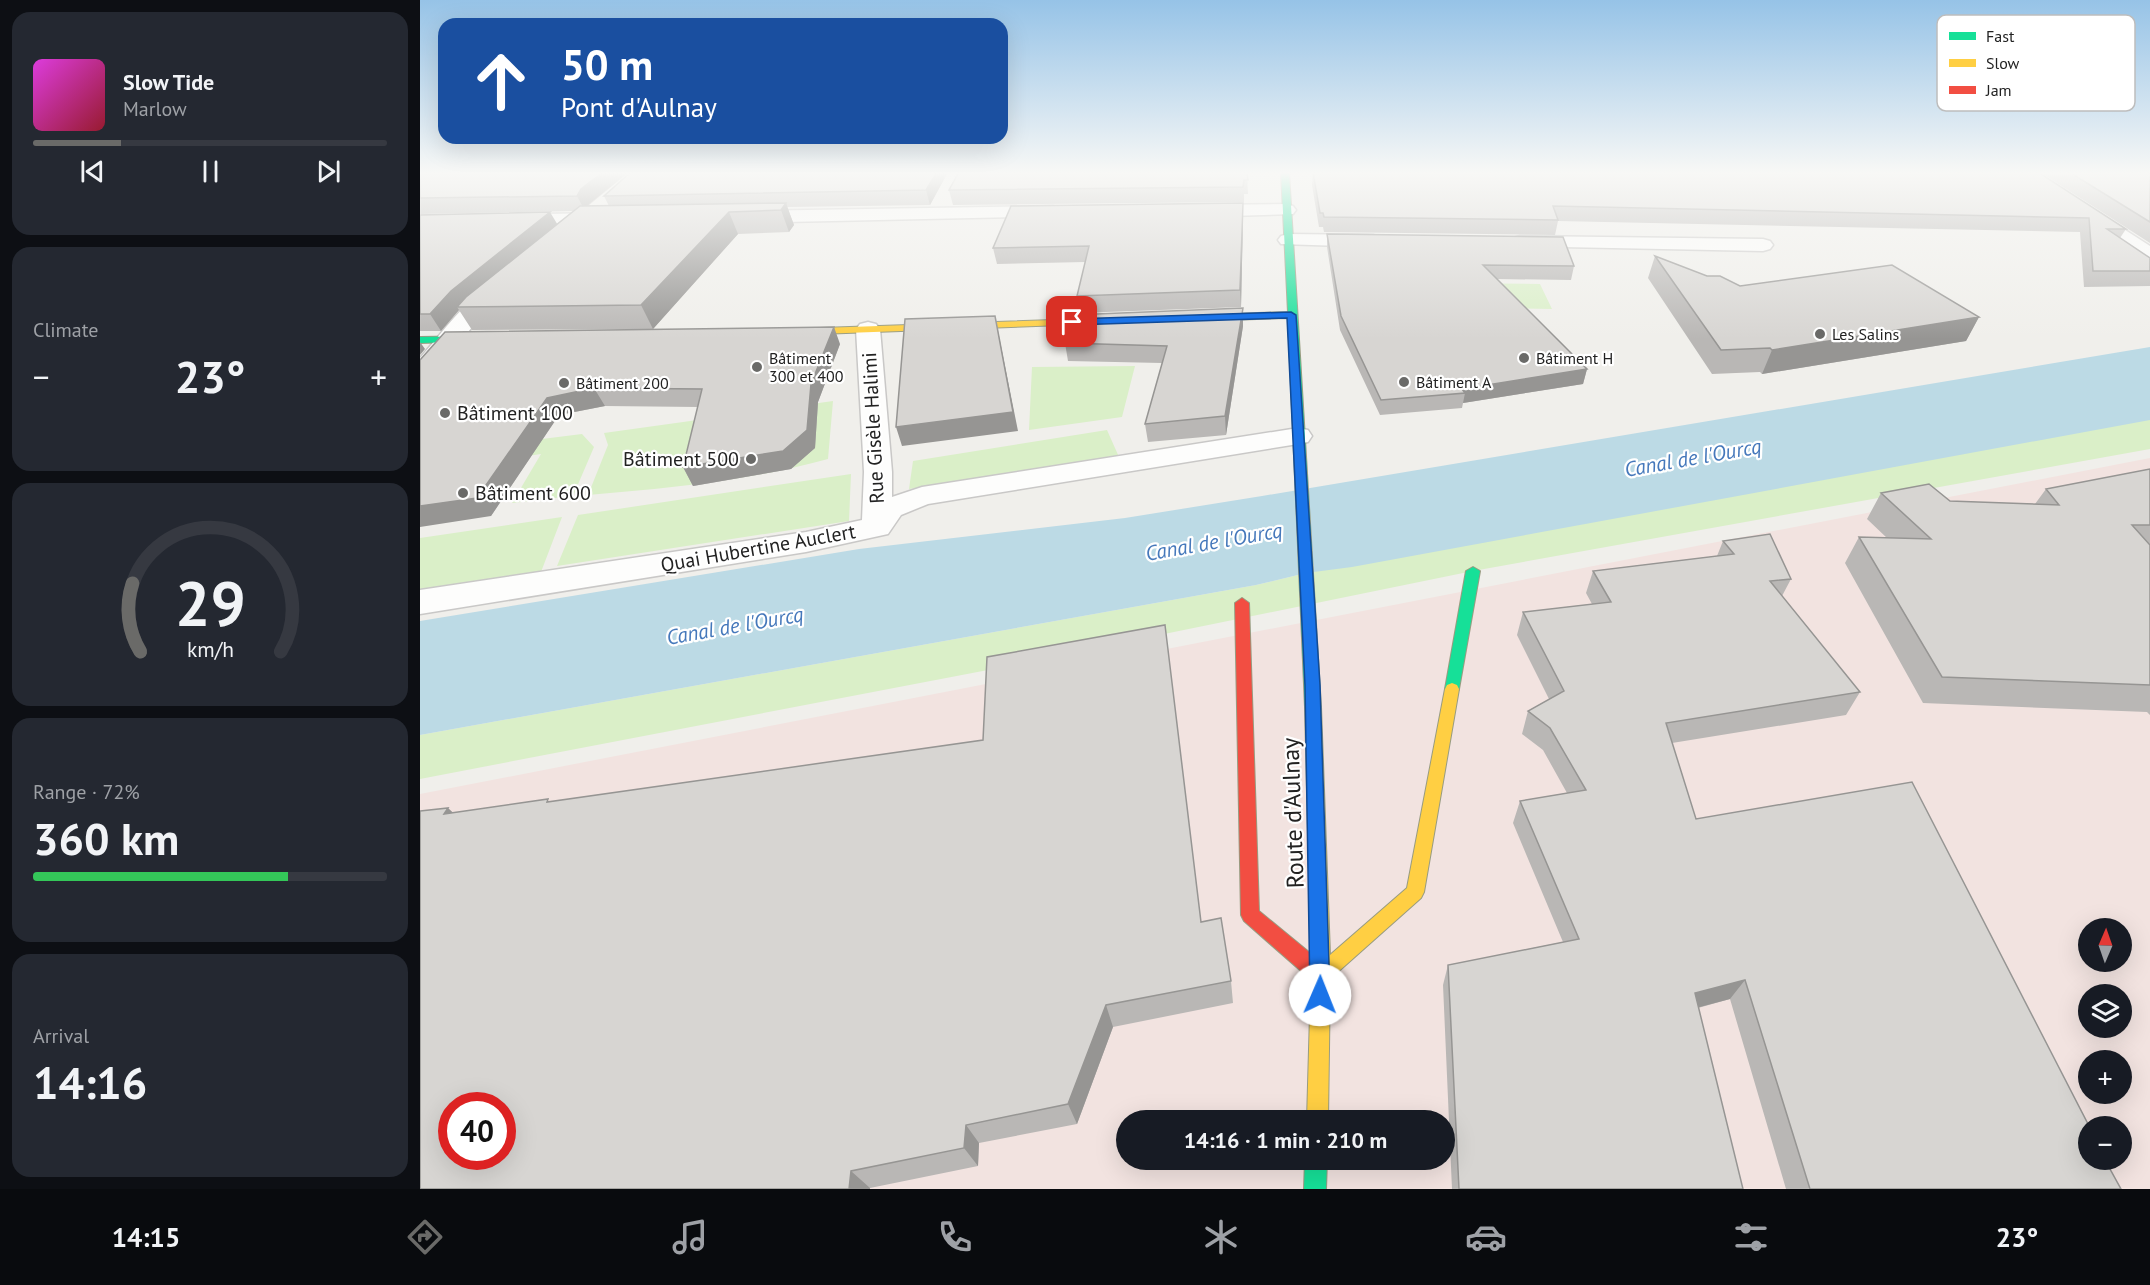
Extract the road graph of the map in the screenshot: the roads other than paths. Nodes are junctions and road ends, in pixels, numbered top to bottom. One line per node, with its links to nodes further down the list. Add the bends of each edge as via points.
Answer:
1 (576, 227): 5 (street)
2 (1287, 227): 4 (street)
3 (2108, 227): 9 (street)
4 (1288, 240): 6 (street); 11 (street)
5 (559, 241)
6 (1395, 241)
7 (1501, 242): 8 (street)
8 (1762, 245)
9 (2150, 255)
10 (515, 278): 16 (street, via 471,314)
11 (1291, 315): 12 (street); 20 (street)
12 (1189, 318)
13 (1131, 320): 14 (street)
14 (868, 329): 15 (street); 21 (street, Rue Gisèle Halimi, via 878,472)
15 (775, 333)
16 (449, 339): 17 (street); 18 (street); 19 (street)
17 (495, 339)
18 (420, 340)
19 (420, 373)
20 (1298, 436): 21 (street, Quai Hubertine Auclert, via 922,496 890,508); 25 (street, Route d'Aulnay, via 1312,685)
21 (877, 527): 23 (street, Quai Hubertine Auclert, via 806,542)
22 (1473, 572): 25 (street, via 1415,892)
23 (420, 602)
24 (1242, 603): 25 (street, via 1250,915)
25 (1321, 975): 26 (street, Route d'Aulnay)
26 (1317, 1110)
27 (1316, 1170): 28 (street)
28 (1315, 1189)

